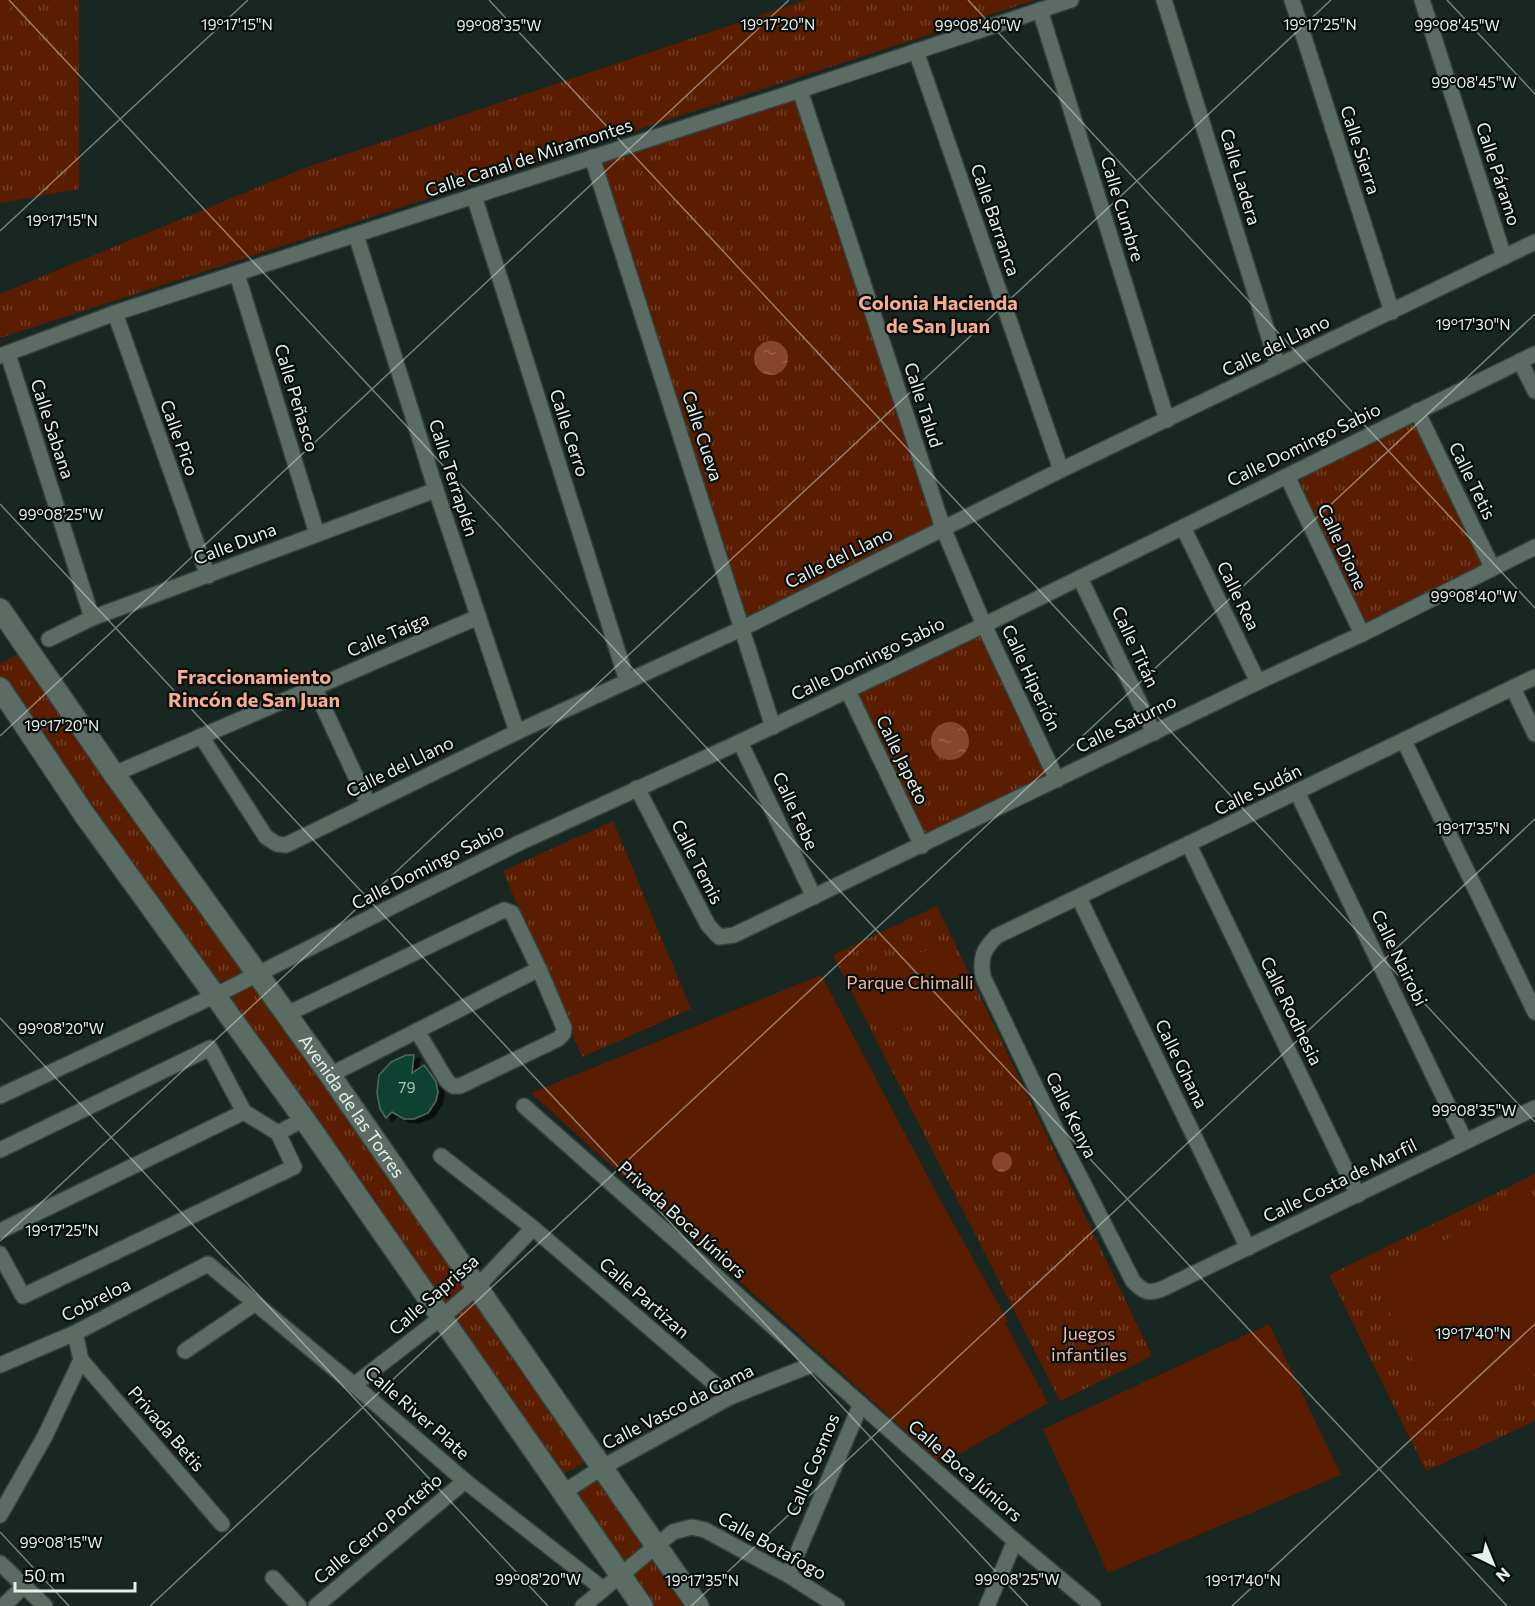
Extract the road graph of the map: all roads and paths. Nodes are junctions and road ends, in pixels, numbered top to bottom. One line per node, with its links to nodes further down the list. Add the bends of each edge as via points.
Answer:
1 (1071, 0): 5 (street, Calle Canal de Miramontes)
2 (1164, 0): 19 (street, Calle Ladera)
3 (1292, 0): 14 (street, Calle Sierra)
4 (1422, 0): 12 (street, Calle Páramo)
5 (1040, 10): 6 (street, Calle Canal de Miramontes); 22 (street, Calle Cumbre)
6 (916, 51): 7 (street, Calle Canal de Miramontes); 23 (street, Calle Barranca)
7 (800, 90): 8 (street, Calle Canal de Miramontes); 27 (street, Calle Talud)
8 (592, 157): 9 (street, Calle Canal de Miramontes); 37 (street, Calle Cueva)
9 (474, 196): 10 (street, Calle Canal de Miramontes); 41 (street, Calle Cerro)
10 (356, 235): 13 (street, Calle Canal de Miramontes); 25 (street, Calle Terraplén)
11 (1535, 242): 12 (street, Calle del Llano)
12 (1504, 257): 14 (street, Calle del Llano)
13 (237, 274): 15 (street, Calle Canal de Miramontes); 28 (street, Calle Peñasco)
14 (1392, 312): 19 (street, Calle del Llano)
15 (115, 313): 17 (street, Calle Canal de Miramontes); 31 (street, Calle Pico)
16 (1535, 354): 18 (street, Calle Domingo Sabio)
17 (4, 355): 35 (street, Calle Sabana)
18 (1520, 361): 20 (street); 21 (street, Calle Domingo Sabio)
19 (1278, 366): 22 (street, Calle del Llano)
20 (1535, 392)
21 (1417, 411): 24 (street, Calle Domingo Sabio); 30 (street, Calle Tetis)
22 (1167, 420): 23 (street, Calle del Llano)
23 (1061, 470): 27 (street, Calle del Llano)
24 (1287, 476): 26 (street, Calle Domingo Sabio); 38 (street, Calle Dione)
25 (436, 490): 28 (street, Calle Duna); 34 (street, Calle Terraplén)
26 (1183, 526): 32 (street, Calle Domingo Sabio); 42 (street, Calle Rea)
27 (944, 528): 36 (street, Calle Talud); 37 (street, Calle del Llano)
28 (317, 534): 31 (street, Calle Duna)
29 (1535, 547): 30 (street, Calle Saturno)
30 (1492, 567): 38 (street, Calle Saturno)
31 (208, 576): 35 (street, Calle Duna)
32 (1080, 578): 36 (street, Calle Domingo Sabio); 49 (street, Calle Titán)
33 (0, 609): 54 (street, Avenida de las Torres)
34 (478, 617): 43 (street, Calle Taiga); 48 (street, Calle Terraplén)
35 (92, 618): 39 (street, Calle Duna)
36 (984, 625): 46 (street, Calle Domingo Sabio); 55 (street, Calle Hiperión)
37 (743, 628): 41 (street, Calle del Llano); 47 (street, Calle Cueva)
38 (1362, 634): 42 (street, Calle Saturno)
39 (50, 639)
40 (1535, 677): 45 (street, Calle Sudán)
41 (627, 681): 48 (street, Calle del Llano)
42 (1258, 682): 49 (street, Calle Saturno)
43 (314, 687): 51 (street, Calle Taiga); 58 (street)
44 (0, 688): 67 (street, via 84,814)
45 (1513, 688): 50 (street); 52 (street, Calle Sudán)
46 (848, 691): 47 (street, Calle Domingo Sabio); 60 (street, Calle Japeto)
47 (773, 727): 53 (street, Calle Domingo Sabio)
48 (517, 732): 58 (street, Calle del Llano)
49 (1154, 733): 55 (street, Calle Saturno)
50 (1535, 734)
51 (201, 736): 54 (street, Calle Taiga); 58 (street, Calle del Llano, via 266,837 277,844 286,845)
52 (1404, 741): 57 (street, Calle Sudán); 68 (street)
53 (740, 742): 56 (street, Calle Domingo Sabio); 61 (street, Calle Febe)
54 (114, 774): 66 (street, Avenida de las Torres)
55 (1057, 780): 60 (street, Calle Saturno)
56 (637, 788): 63 (street, Calle Temis, via 708,925 719,937); 66 (street, Calle Domingo Sabio)
57 (1297, 792): 59 (street, Calle Sudán); 78 (street, Calle Nairobi)
58 (368, 804)
59 (1189, 845): 62 (street, Calle Sudán); 81 (street, Calle Rodhesia)
60 (922, 846): 61 (street, Calle Saturno)
61 (814, 897): 63 (street, Calle Saturno)
62 (1079, 898): 64 (street, Calle Sudán); 84 (street, Calle Ghana)
63 (734, 935)
64 (997, 936): 88 (street, Calle Kenya, via 982,953 983,977 1133,1281 1141,1290 1151,1293)
65 (539, 969): 69 (street, via 517,921 504,910); 70 (street); 70 (street, via 564,1028 558,1039 453,1086)
66 (257, 974): 67 (street, Calle Domingo Sabio); 69 (street, Avenida de las Torres)
67 (216, 995): 72 (street, Calle Domingo Sabio); 76 (street)
68 (1535, 1012)
69 (287, 1014): 71 (street, Avenida de las Torres)
70 (417, 1030): 71 (street)
71 (330, 1075): 87 (street, Avenida de las Torres)
72 (0, 1096)
73 (524, 1106): 94 (street, Privada Boca Júniors)
74 (1535, 1108): 78 (street, Calle Costa de Marfil)
75 (244, 1112): 77 (street); 79 (street, via 210,1048); 83 (street)
76 (304, 1119): 77 (street); 90 (street)
77 (278, 1133): 85 (street, via 294,1167 23,1296)
78 (1465, 1141): 81 (street, Calle Costa de Marfil)
79 (0, 1150)
80 (441, 1156): 82 (street, Calle Partizan)
81 (1358, 1195): 84 (street, Calle Costa de Marfil)
82 (533, 1228): 87 (street, Calle Saprissa); 97 (street, Calle Partizan)
83 (0, 1231)
84 (1248, 1248): 88 (street, Calle Costa de Marfil)
85 (0, 1254)
86 (208, 1264): 89 (street, Calle River Plate); 91 (street, Cobreloa)
87 (477, 1287): 90 (street, Calle Saprissa); 99 (street, Avenida de las Torres)
88 (1162, 1289)
89 (255, 1304): 92 (street); 96 (street, Calle River Plate)
90 (442, 1317): 96 (street, Calle Saprissa); 101 (street)
91 (75, 1333): 93 (street); 95 (street, Cobreloa)
92 (185, 1352)
93 (81, 1360): 102 (street, via 45,1436); 103 (street, Privada Betis)
94 (814, 1364): 97 (street, Calle Vasco da Gama); 98 (street, Calle Boca Júniors)
95 (0, 1365)
96 (354, 1385): 100 (street, Calle River Plate)
97 (730, 1397): 99 (street, Calle Vasco da Gama)
98 (861, 1404): 104 (street, Calle Boca Júniors); 107 (street, Calle Cosmos)
99 (601, 1468): 101 (street, Calle Vasco da Gama); 105 (street, Avenida de las Torres)
100 (465, 1481): 111 (street, Calle River Plate); 115 (street, Calle Cerro Porteño)
101 (564, 1492): 108 (street)
102 (0, 1515)
103 (222, 1524)
104 (1015, 1541): 120 (street); 121 (street, Calle Boca Júniors)
105 (656, 1546): 107 (street, Calle Botafogo, via 679,1529 699,1528); 108 (street, Calle Botafogo); 118 (street, Avenida de las Torres)
106 (0, 1563): 110 (street)
107 (788, 1575): 119 (street, Calle Botafogo)
108 (621, 1576): 111 (street, Calle Botafogo); 117 (street)
109 (273, 1578): 114 (street)
110 (24, 1586): 112 (street); 113 (street)
111 (603, 1589): 116 (street, Calle Botafogo)
112 (3, 1606)
113 (45, 1606)
114 (299, 1606)
115 (316, 1606)
116 (583, 1606)
117 (642, 1606)
118 (698, 1606)
119 (837, 1606)
120 (987, 1606)
121 (1093, 1606)

